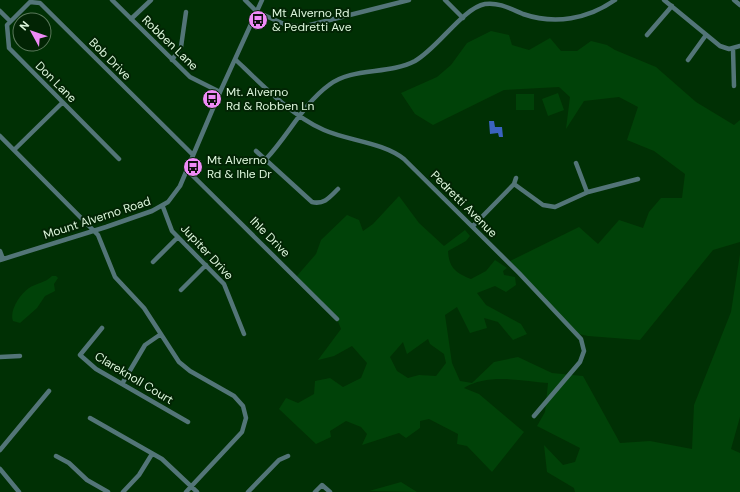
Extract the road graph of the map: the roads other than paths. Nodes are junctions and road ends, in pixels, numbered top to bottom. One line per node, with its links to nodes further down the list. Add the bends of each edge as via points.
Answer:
1 (112, 0): 16 (street, Robben Lane)
2 (151, 0): 16 (street)
3 (245, 0): 14 (street)
4 (262, 0): 14 (street, Mount Alverno Road)
5 (409, 0): 14 (street, via 302,27 284,24)
6 (445, 0): 15 (street)
7 (615, 0): 15 (street, via 593,13 568,19 538,18 492,4 478,7)
8 (664, 0): 11 (street)
9 (734, 0): 10 (street)
10 (740, 5)
11 (672, 6): 18 (street); 19 (street)
12 (0, 11): 17 (street)
13 (186, 12): 22 (street, via 181,48)
14 (257, 12): 23 (street, Mount Alverno Road)
15 (463, 18): 28 (street, via 434,47 413,62 389,70 349,76 332,83)
16 (131, 19): 22 (street, Robben Lane)
17 (10, 21): 27 (street, Don Lane, via 6,29 9,48); 32 (street, Bob Drive, via 30,2 40,3)
18 (647, 35)
19 (706, 35): 21 (street, via 720,46); 24 (street)
20 (740, 46): 21 (street)
21 (733, 49): 25 (street)
22 (172, 60): 26 (street, Robben Lane, via 190,77)
23 (236, 60): 26 (street, Mount Alverno Road); 28 (street, Pedretti Avenue, via 270,93)
24 (688, 60)
25 (734, 86)
26 (220, 92): 32 (street, Mount Alverno Road)
27 (62, 103): 30 (street); 33 (street, Don Lane)
28 (301, 116): 34 (street); 43 (street, Pedretti Avenue, via 324,130 400,156)
29 (0, 136): 30 (street)
30 (14, 150): 44 (street)
31 (256, 151): 34 (street)
32 (193, 155): 36 (street, Mount Alverno Road)
33 (119, 159)
34 (266, 159): 40 (street, via 312,202 325,201)
35 (576, 163): 41 (street)
36 (187, 170): 42 (street, Mount Alverno Road, via 176,193); 51 (street, Ihle Drive)
37 (516, 178): 39 (street)
38 (638, 179): 41 (street)
39 (514, 184): 41 (street, via 543,205 549,206 560,205); 43 (street)
40 (338, 189)
41 (587, 192)
42 (163, 207): 44 (street, Mount Alverno Road); 45 (street, Jupiter Drive, via 170,227)
43 (473, 226): 59 (street, Pedretti Avenue, via 584,345 580,362)
44 (94, 231): 47 (street, Mount Alverno Road); 53 (street, via 115,277 144,308)
45 (178, 237): 48 (street); 49 (street, Jupiter Drive)
46 (0, 251): 47 (street)
47 (1, 260)
48 (153, 262)
49 (206, 265): 50 (street); 54 (street, Jupiter Drive, via 224,284)
50 (181, 290)
51 (337, 319)
52 (102, 328): 57 (street, Clareknoll Court, via 80,355 96,369)
53 (161, 334): 57 (street, via 145,345); 67 (street, via 184,366 234,396 245,414 244,427 239,436)
54 (244, 334)
55 (20, 356): 56 (street)
56 (0, 357)
57 (122, 384): 61 (street, Clareknoll Court)
58 (49, 392): 62 (street)
59 (534, 416)
60 (90, 418): 63 (street)
61 (188, 422)
62 (0, 450)
63 (152, 454): 67 (street, via 166,462); 70 (street, via 139,475)
64 (56, 456): 69 (street, via 69,463 87,480)
65 (288, 456): 73 (street, via 279,460)
66 (0, 469): 68 (street)
67 (191, 486): 71 (street); 72 (street)
68 (19, 492)
69 (108, 492)
70 (123, 492)
71 (186, 492)
72 (197, 492)
73 (248, 492)
74 (315, 492): 75 (street, via 322,485)
75 (330, 492)

